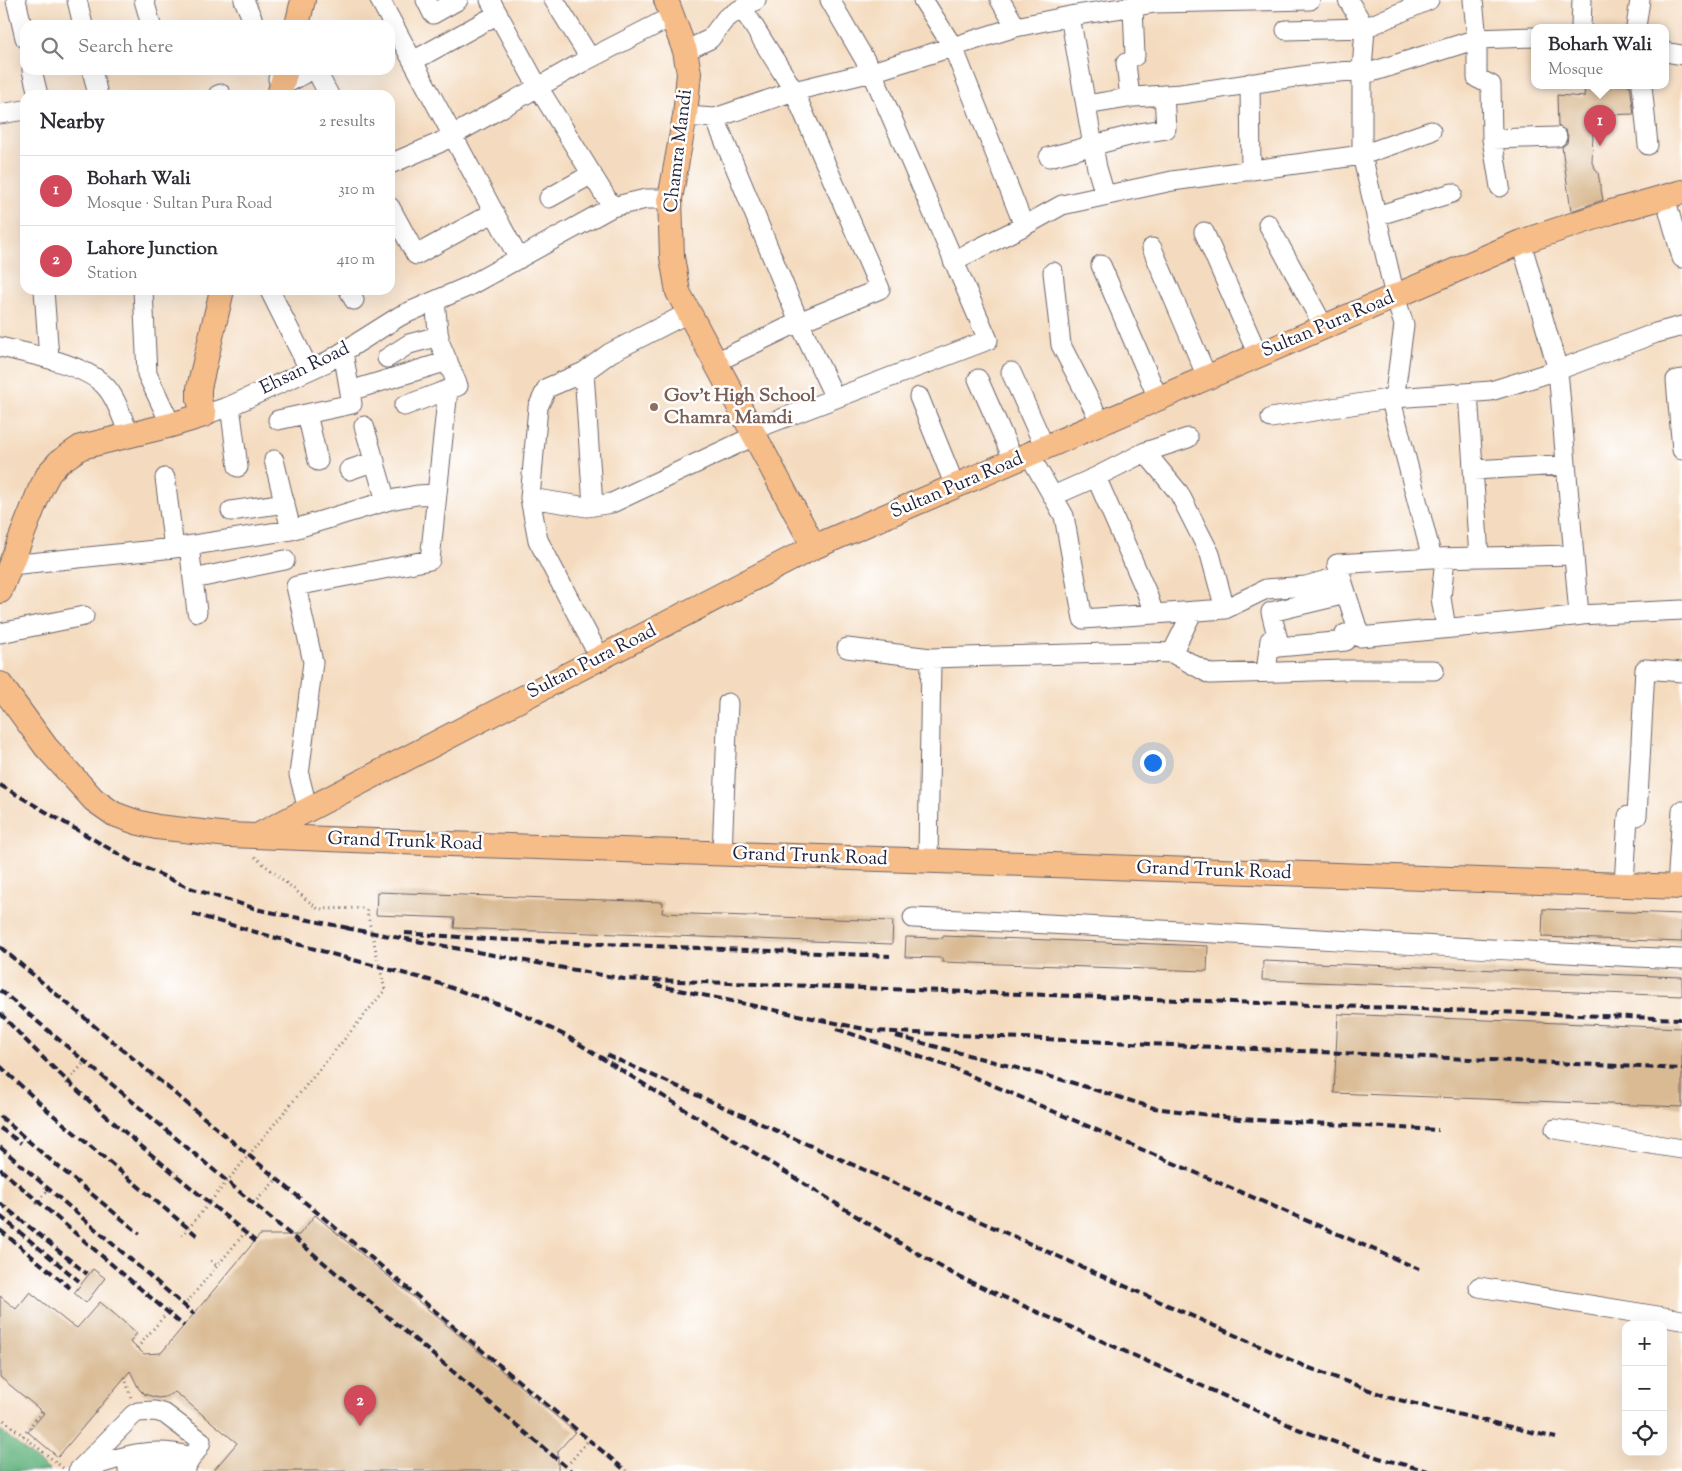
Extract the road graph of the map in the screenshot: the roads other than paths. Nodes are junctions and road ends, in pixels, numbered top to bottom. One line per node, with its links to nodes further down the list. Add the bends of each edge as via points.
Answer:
1 (16, 0): 26 (street)
2 (77, 0): 27 (street)
3 (144, 0): 28 (street)
4 (244, 0): 29 (street)
5 (303, 0): 30 (main road)
6 (380, 0): 31 (street)
7 (426, 0): 8 (street, via 433,14)
8 (458, 0)
9 (554, 0): 44 (street)
10 (830, 0): 46 (street)
11 (923, 0): 40 (street)
12 (1000, 0): 34 (street)
13 (1310, 0): 19 (street)
14 (1348, 0): 36 (street)
15 (1429, 0): 36 (street)
16 (1473, 0): 39 (street)
17 (1582, 0): 32 (street)
18 (1640, 0): 33 (street)
19 (1257, 1): 20 (street)
20 (1153, 2): 23 (street)
21 (750, 5): 41 (street, via 726,18 710,39); 59 (street)
22 (494, 7): 45 (street); 54 (street)
23 (1133, 7): 25 (street); 61 (street)
24 (670, 8): 41 (main road, Chamra Mandi); 44 (street)
25 (1070, 16): 34 (street); 62 (street)
26 (21, 20)
27 (82, 20)
28 (150, 20)
29 (253, 20)
30 (298, 20)
31 (391, 20)
32 (1581, 24)
33 (1636, 24)
34 (1016, 27): 40 (street)
35 (395, 28): 45 (street)
36 (1365, 28): 37 (street); 47 (street)
37 (1286, 30)
38 (1531, 38): 39 (street)
39 (1477, 39): 47 (street); 70 (street, via 1477,78 1491,85)
40 (953, 47): 46 (street); 89 (street)
41 (685, 51): 65 (main road, Chamra Mandi, via 689,73)
42 (1669, 53): 43 (street)
43 (1682, 55)
44 (590, 58): 54 (street)
45 (413, 61): 68 (street)
46 (872, 72): 59 (street); 95 (street)
47 (1362, 72): 53 (street); 73 (street)
48 (33, 75): 56 (street)
49 (93, 75): 57 (street)
50 (296, 75): 52 (street)
51 (319, 75): 58 (street)
52 (280, 80)
53 (1250, 83): 60 (street); 76 (street)
54 (538, 87): 68 (street); 77 (street)
55 (1642, 89): 72 (street)
56 (37, 90)
57 (97, 90)
58 (326, 90)
59 (794, 91): 66 (street); 105 (street, via 880,289)
60 (1164, 95): 61 (street); 71 (street, via 1166,129)
61 (1130, 98): 62 (street)
62 (1086, 105): 71 (street)
63 (20, 111): 64 (street)
64 (0, 114)
65 (685, 116): 66 (street); 83 (main road, Chamra Mandi)
66 (715, 118): 105 (street)
67 (1431, 131): 73 (street)
68 (453, 135): 75 (street); 85 (street)
69 (1558, 137): 70 (street)
70 (1492, 139): 78 (street)
71 (1093, 145): 74 (street); 80 (street)
72 (1648, 145)
73 (1362, 156): 76 (street); 87 (street)
74 (1049, 157)
75 (395, 162)
76 (1251, 171): 80 (street, via 1172,181)
77 (592, 174): 82 (street); 84 (street)
78 (1500, 187)
79 (1452, 193): 87 (street)
80 (1105, 195): 89 (street, via 1062,205)
81 (1673, 195): 91 (main road, Sultan Pura Road); 93 (street)
82 (549, 198)
83 (670, 199): 84 (street, Ehsan Road, via 646,199); 104 (main road, Chamra Mandi, via 672,257 678,292)
84 (612, 207): 94 (street, Ehsan Road)
85 (494, 212): 86 (street, via 416,255); 94 (street)
86 (395, 216)
87 (1376, 216): 102 (street)
88 (1268, 224): 107 (street)
89 (1024, 226): 95 (street)
90 (1204, 232): 111 (street)
91 (1521, 242): 102 (main road, Sultan Pura Road); 117 (street)
92 (1152, 248): 120 (street)
93 (1682, 258)
94 (519, 260): 103 (street, Ehsan Road)
95 (953, 261): 127 (street, via 988,340)
96 (1101, 265): 128 (street)
97 (1053, 272): 136 (street, via 1061,345)
98 (44, 295): 112 (street)
99 (143, 295): 137 (street, via 146,374)
100 (221, 295): 133 (main road, via 199,388)
101 (272, 295): 116 (street)
102 (1394, 296): 107 (main road, Sultan Pura Road); 129 (street, via 1404,325)
103 (435, 301): 108 (street); 110 (street, Ehsan Road, via 400,316)
104 (690, 312): 115 (main road, Chamra Mandi); 118 (street, via 610,353)
105 (799, 322): 115 (street); 127 (street)
106 (1682, 326): 117 (street)
107 (1324, 327): 111 (main road, Sultan Pura Road)
108 (439, 336): 113 (street, via 409,344); 114 (street)
109 (0, 347): 112 (street)
110 (343, 352): 116 (street, Ehsan Road); 124 (street)
111 (1258, 356): 120 (main road, Sultan Pura Road)
112 (49, 358): 140 (street, via 105,385)
113 (387, 358)
114 (448, 361): 123 (street, via 458,386); 124 (street)
115 (716, 362): 139 (main road, Chamra Mandi)
116 (310, 369): 130 (street, Ehsan Road)
117 (1558, 370): 125 (street, via 1491,391); 148 (street)
118 (584, 372): 157 (street, via 548,388 538,407); 160 (street)
119 (1011, 372): 144 (street)
120 (1208, 377): 128 (main road, Sultan Pura Road)
121 (978, 379): 144 (street)
122 (1682, 379): 142 (street, via 1676,380)
123 (448, 390): 131 (street); 155 (street)
124 (350, 391): 132 (street, via 352,404)
125 (1468, 392): 129 (street); 151 (street)
126 (918, 397): 154 (street)
127 (835, 398): 139 (street)
128 (1158, 398): 136 (main road, Sultan Pura Road)
129 (1394, 398): 134 (street); 167 (street, via 1393,408)
130 (230, 406): 133 (street, Ehsan Road); 149 (street)
131 (404, 406)
132 (307, 414): 135 (street); 146 (street)
133 (204, 415): 137 (main road, Ehsan Road)
134 (1271, 418)
135 (278, 420)
136 (1101, 423): 144 (main road, Sultan Pura Road)
137 (171, 425): 140 (main road, Ehsan Road)
138 (364, 426): 147 (street)
139 (753, 433): 160 (street, via 612,503); 164 (main road, Chamra Mandi)
140 (130, 434): 169 (main road, Ehsan Road, via 81,447 49,473)
141 (1188, 438): 143 (street)
142 (1682, 450)
143 (1145, 452): 152 (street); 173 (street, via 1184,502 1210,554)
144 (1029, 454): 154 (main road, Sultan Pura Road); 156 (street)
145 (274, 460): 159 (street)
146 (318, 461)
147 (375, 461): 150 (street); 158 (street)
148 (1566, 465): 151 (street); 165 (street)
149 (238, 467)
150 (349, 470)
151 (1474, 470): 166 (street)
152 (1096, 477): 156 (street); 177 (street)
153 (165, 478): 163 (street)
154 (955, 486): 164 (main road, Sultan Pura Road)
155 (436, 494): 158 (street); 193 (street, via 430,560 296,586 313,662 299,775)
156 (1053, 496): 177 (street, via 1064,516 1083,619)
157 (530, 498): 160 (street); 186 (street, via 538,540)
158 (386, 501): 162 (street)
159 (285, 503): 161 (street); 162 (street)
160 (593, 506)
161 (231, 511)
162 (292, 530): 163 (street)
163 (182, 547): 169 (street); 170 (street)
164 (814, 547): 186 (main road, Sultan Pura Road)
165 (1574, 556): 166 (street); 178 (street, via 1579,615)
166 (1479, 557): 167 (street)
167 (1438, 558): 171 (street, via 1337,564); 180 (street, via 1440,598)
168 (285, 560): 170 (street)
169 (11, 565): 172 (main road, Ehsan Road)
170 (193, 579): 176 (street)
171 (1344, 585): 173 (street, via 1266,589); 181 (street); 183 (street, via 1271,612)
172 (0, 590)
173 (1225, 609): 175 (street)
174 (1682, 610): 178 (street)
175 (1193, 611): 177 (street); 185 (street)
176 (197, 612)
177 (1154, 614)
178 (1584, 615): 180 (street)
179 (84, 616): 182 (street)
180 (1446, 628): 181 (street, via 1360,637)
181 (1358, 631): 183 (street, via 1345,634 1346,641 1278,646)
182 (0, 632)
183 (1278, 640): 189 (street, via 1270,640)
184 (847, 648): 187 (street)
185 (1172, 653): 187 (street); 189 (street, via 1210,674)
186 (600, 658): 193 (main road, Sultan Pura Road)
187 (931, 658): 197 (street)
188 (1434, 670): 189 (street)
189 (1266, 672)
190 (1682, 672): 198 (street, via 1645,669 1637,816 1628,816)
191 (0, 684): 195 (main road, Grand Trunk Road, via 69,774 94,800 114,814 157,827)
192 (728, 703): 196 (street)
193 (308, 810): 195 (main road, Sultan Pura Road)
194 (1682, 811): 199 (street)
195 (257, 836): 196 (main road, Grand Trunk Road)
196 (722, 854): 197 (main road, Grand Trunk Road)
197 (928, 861): 198 (main road, Grand Trunk Road)
198 (1624, 885): 199 (main road, Grand Trunk Road)
199 (1680, 887)
200 (913, 918): 201 (street)
201 (1682, 959)
202 (1555, 1129): 203 (street)
203 (1682, 1149)
204 (1479, 1287): 205 (street)
205 (1682, 1320)
206 (187, 1466): 207 (street, via 178,1454 151,1451 129,1454); 207 (street, via 200,1441 165,1414 145,1411 132,1415); 208 (street)
207 (78, 1471)
208 (128, 1471)

